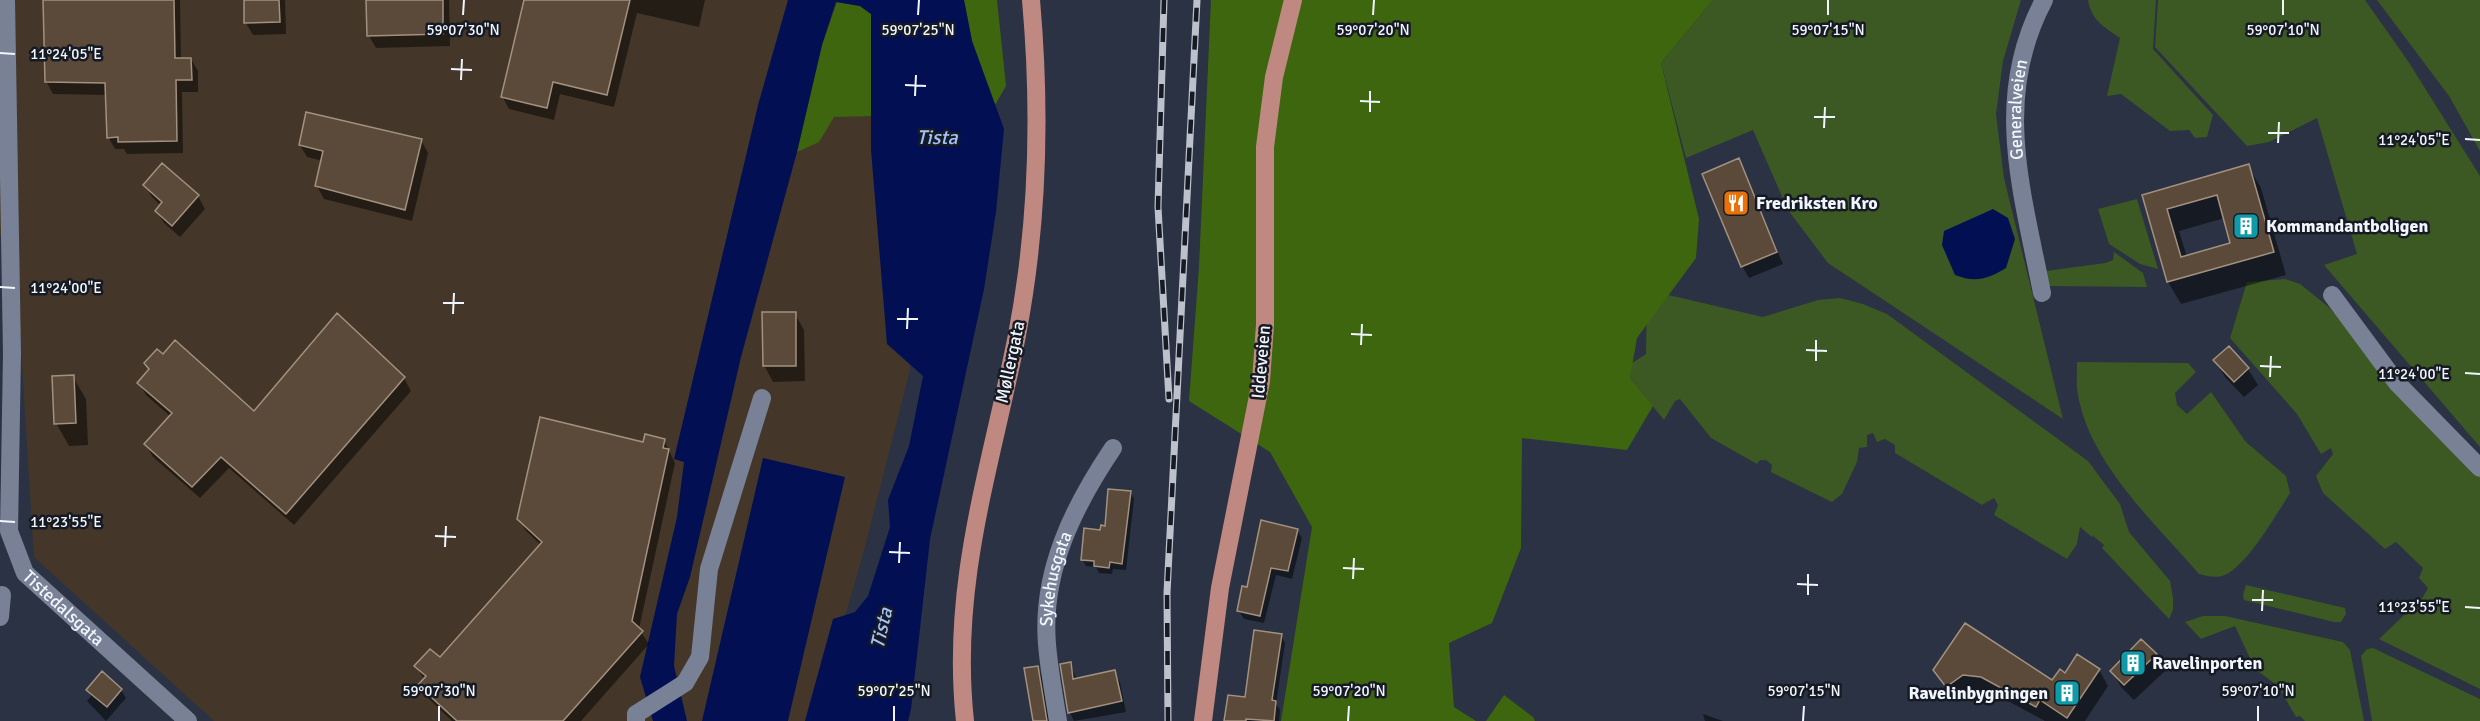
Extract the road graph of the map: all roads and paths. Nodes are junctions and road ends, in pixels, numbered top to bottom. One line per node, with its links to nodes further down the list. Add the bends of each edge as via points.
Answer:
1 (6, 0): 7 (street, Tistedalsgata)
2 (1031, 0): 16 (main road, Møllergata, via 1037,87 1036,180 1017,335 984,476 968,567 960,655)
3 (1293, 0): 18 (main road, Iddeveien, via 1274,77 1265,147 1262,371 1220,588)
4 (2044, 0): 5 (street, Generalveien, via 2020,59 2013,106 2017,164)
5 (2042, 292)
6 (2332, 295): 11 (street, via 2397,383)
7 (12, 354): 8 (street); 15 (street, Tistedalsgata, via 9,531 25,573)
8 (0, 369)
9 (762, 398): 14 (street, via 709,569 700,657 685,682)
10 (1113, 448): 17 (street, Sykehusgata, via 1073,513 1054,568 1047,643)
11 (2480, 468)
12 (2, 595): 13 (street)
13 (0, 617)
14 (641, 714)
15 (188, 721)
16 (965, 721)
17 (1058, 721)
18 (1203, 721)

